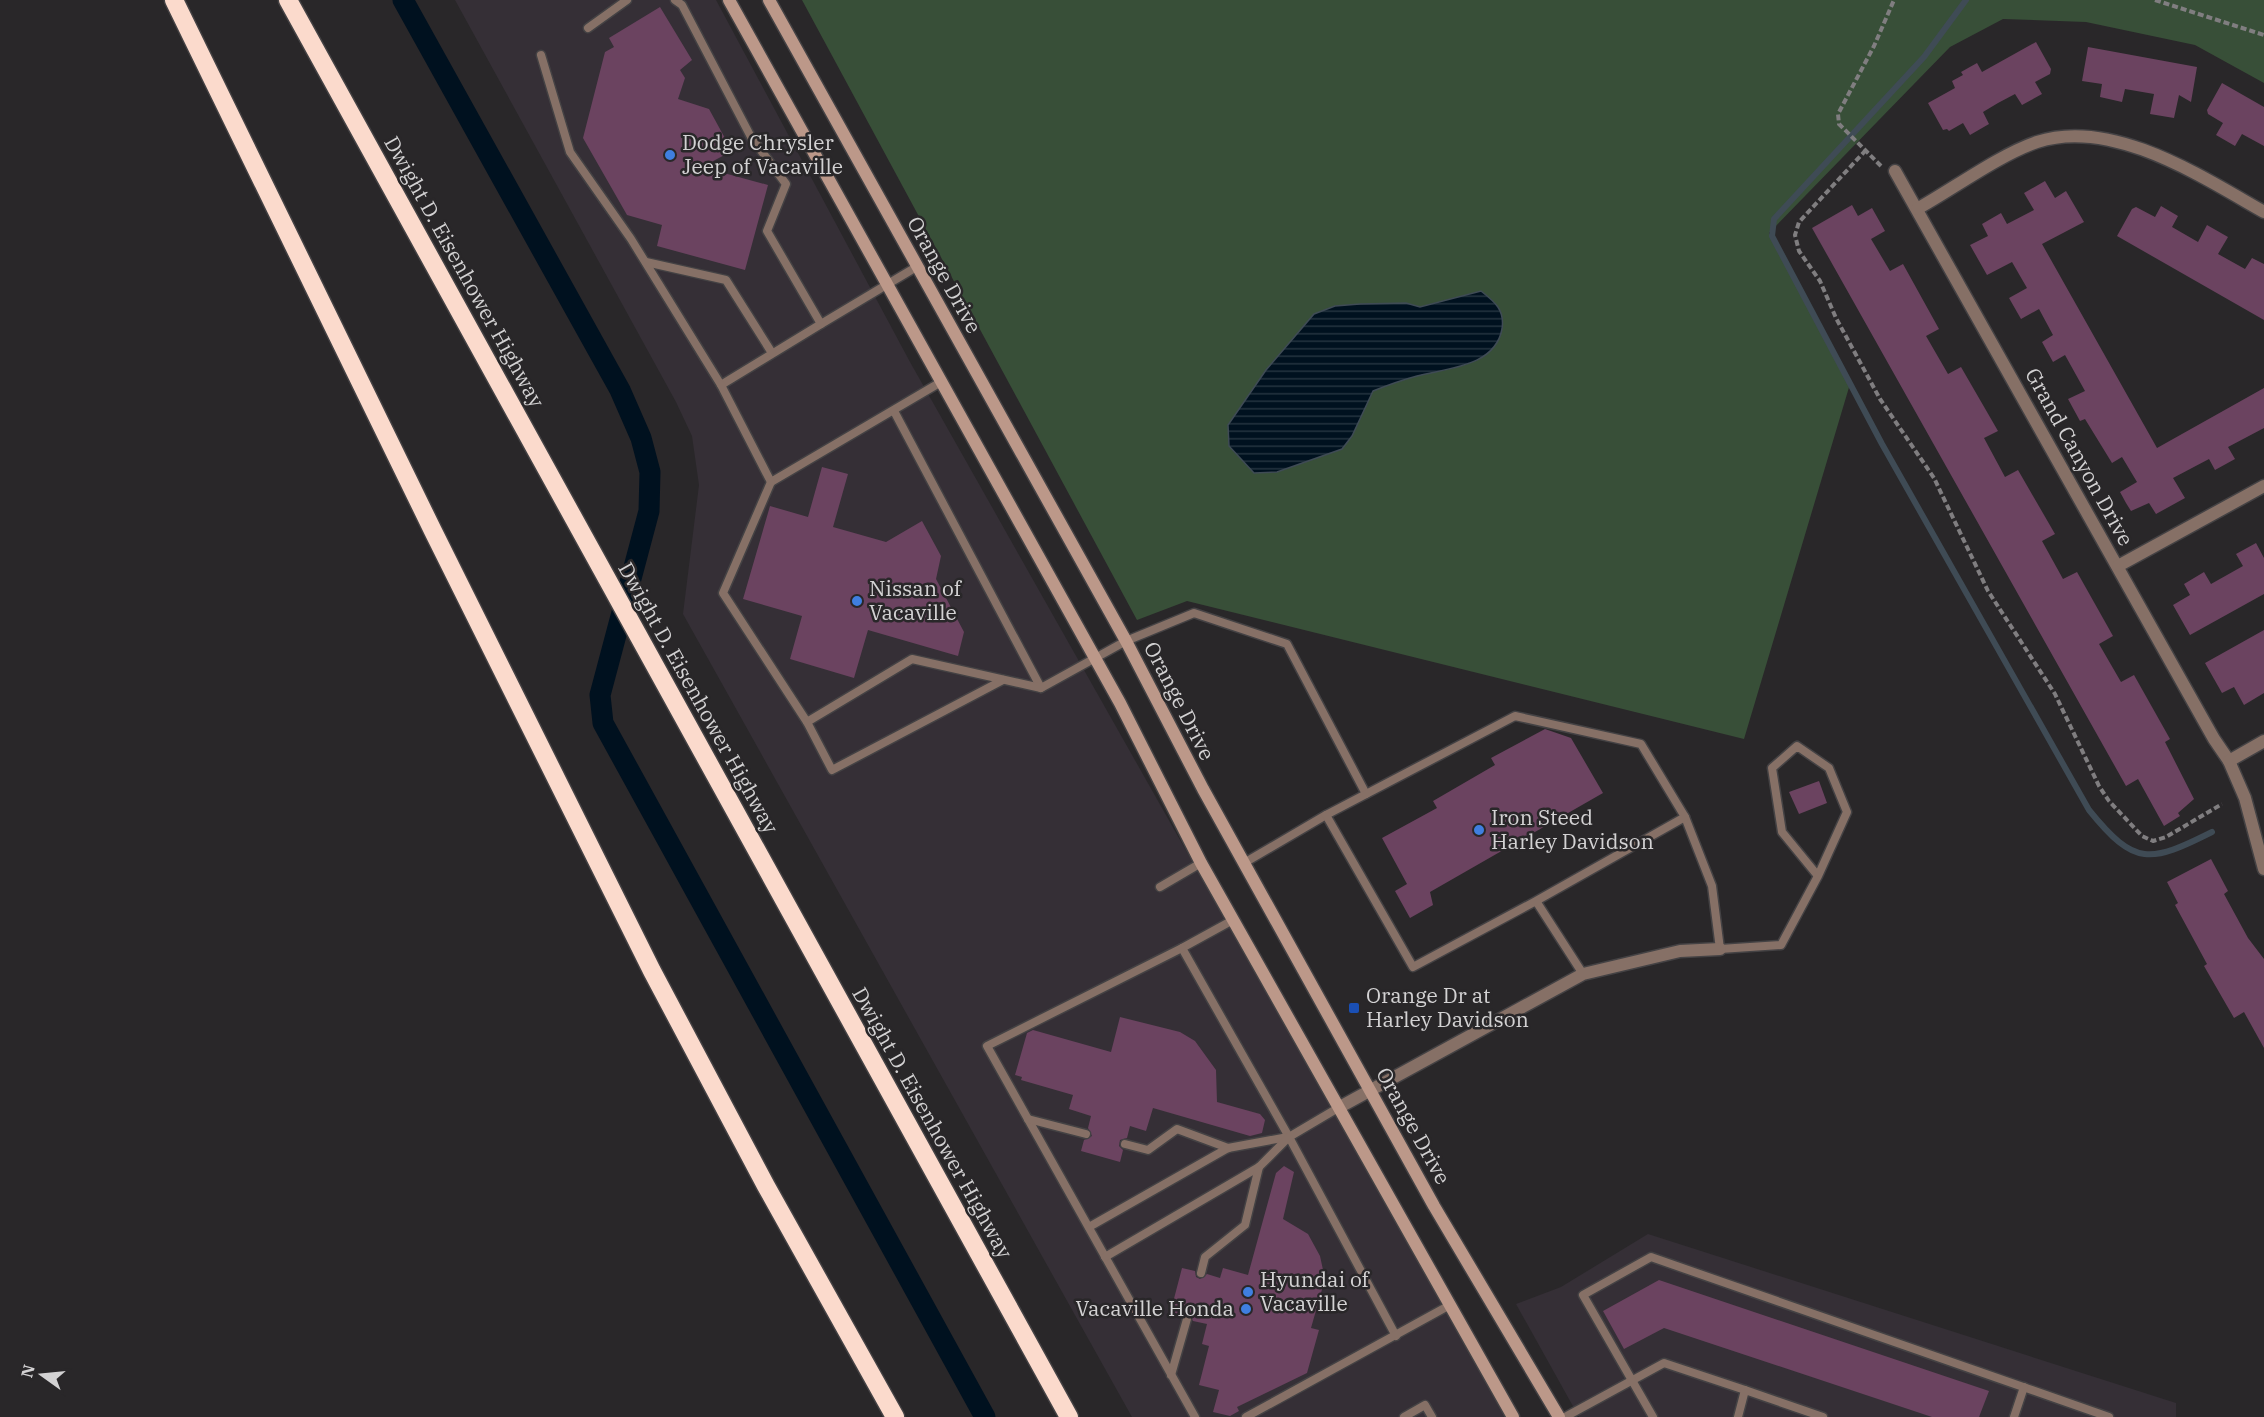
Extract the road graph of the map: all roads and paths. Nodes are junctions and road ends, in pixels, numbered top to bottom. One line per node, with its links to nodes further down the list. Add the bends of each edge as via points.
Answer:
1 (174, 0): 66 (highway, via 652,971 771,1196)
2 (288, 0): 67 (highway, Dwight D. Eisenhower Highway)
3 (627, 0): 9 (lane)
4 (675, 0): 19 (lane, via 682,5 751,137 786,184 767,231)
5 (729, 0): 18 (street)
6 (769, 0): 17 (street, Orange Drive)
7 (1894, 0): 12 (path, via 1874,46 1843,100 1838,120)
8 (2155, 0): 10 (path)
9 (588, 28)
10 (2264, 35)
11 (541, 55): 16 (lane, via 570,152)
12 (1866, 150): 13 (path, via 1887,171); 35 (path, via 1803,217 1795,235 1799,251 1820,281 1868,379 1934,478 1988,591 2055,694 2109,801 2142,836 2153,842)
13 (1894, 171): 14 (street, Grand Canyon Drive)
14 (1917, 209): 15 (street, via 2038,142 2082,138 2154,152); 26 (street, Grand Canyon Drive)
15 (2264, 212)
16 (645, 262): 20 (lane, via 726,280); 22 (lane)
17 (918, 266): 18 (lane); 27 (street, Orange Drive)
18 (886, 284): 19 (lane); 21 (street)
19 (821, 324): 20 (lane)
20 (772, 353): 22 (lane)
21 (941, 382): 23 (lane); 28 (street)
22 (722, 385): 24 (lane)
23 (894, 411): 24 (lane); 30 (lane)
24 (771, 482): 31 (lane, via 723,593)
25 (2264, 486): 26 (street)
26 (2118, 566): 33 (street, Grand Canyon Drive)
27 (1126, 640): 28 (lane); 34 (lane, via 1194,613 1287,644); 39 (street, Orange Drive)
28 (1095, 658): 30 (lane); 38 (street)
29 (1003, 680): 30 (lane); 31 (lane, via 912,659); 31 (lane, via 832,770)
30 (1041, 688)
31 (807, 722)
32 (2264, 741): 33 (street)
33 (2229, 762): 40 (street, Grand Canyon Drive, via 2245,798)
34 (1366, 794): 36 (lane); 37 (lane, via 1515,716 1641,744)
35 (2222, 804)
36 (1326, 815): 39 (lane); 43 (lane, via 1413,967)
37 (1685, 816): 43 (lane); 46 (lane, via 1712,886)
38 (1201, 863): 42 (lane); 44 (street)
39 (1244, 863): 48 (street, Orange Drive)
40 (2264, 869)
41 (1818, 876): 41 (lane, via 1782,832 1772,768 1797,746 1829,768 1847,812); 46 (lane, via 1781,945)
42 (1160, 887)
43 (1536, 901): 47 (lane)
44 (1233, 920): 45 (lane); 49 (street)
45 (1182, 948): 50 (lane, via 987,1046); 52 (lane)
46 (1720, 950): 47 (street, via 1680,951)
47 (1583, 974): 48 (street)
48 (1371, 1090): 49 (street); 73 (street, Orange Drive, via 1450,1234)
49 (1338, 1108): 52 (lane); 59 (street)
50 (1028, 1119): 51 (lane); 56 (lane)
51 (1086, 1134)
52 (1289, 1137): 54 (lane); 55 (lane); 61 (lane)
53 (1125, 1144): 54 (lane, via 1148,1149 1177,1129)
54 (1228, 1148): 56 (lane)
55 (1258, 1167): 57 (lane); 58 (lane, via 1245,1225 1205,1257)
56 (1089, 1227): 57 (lane)
57 (1105, 1257): 62 (lane)
58 (1201, 1273)
59 (1450, 1305): 61 (lane); 72 (street)
60 (1187, 1319): 62 (lane)
61 (1396, 1336): 69 (lane)
62 (1171, 1375): 68 (lane)
63 (1632, 1380): 64 (lane, via 1583,1295 1651,1257); 65 (lane, via 1664,1363); 74 (lane); 75 (lane)
64 (2024, 1387): 78 (lane); 79 (lane)
65 (1745, 1390): 76 (lane); 77 (lane)
66 (895, 1417)
67 (1069, 1417)
68 (1195, 1417)
69 (1246, 1417)
70 (1404, 1417): 71 (lane, via 1425,1405)
71 (1432, 1417)
72 (1513, 1417)
73 (1559, 1417)
74 (1565, 1417)
75 (1653, 1417)
76 (1738, 1417)
77 (1823, 1417)
78 (2014, 1417)
79 (2109, 1417)

